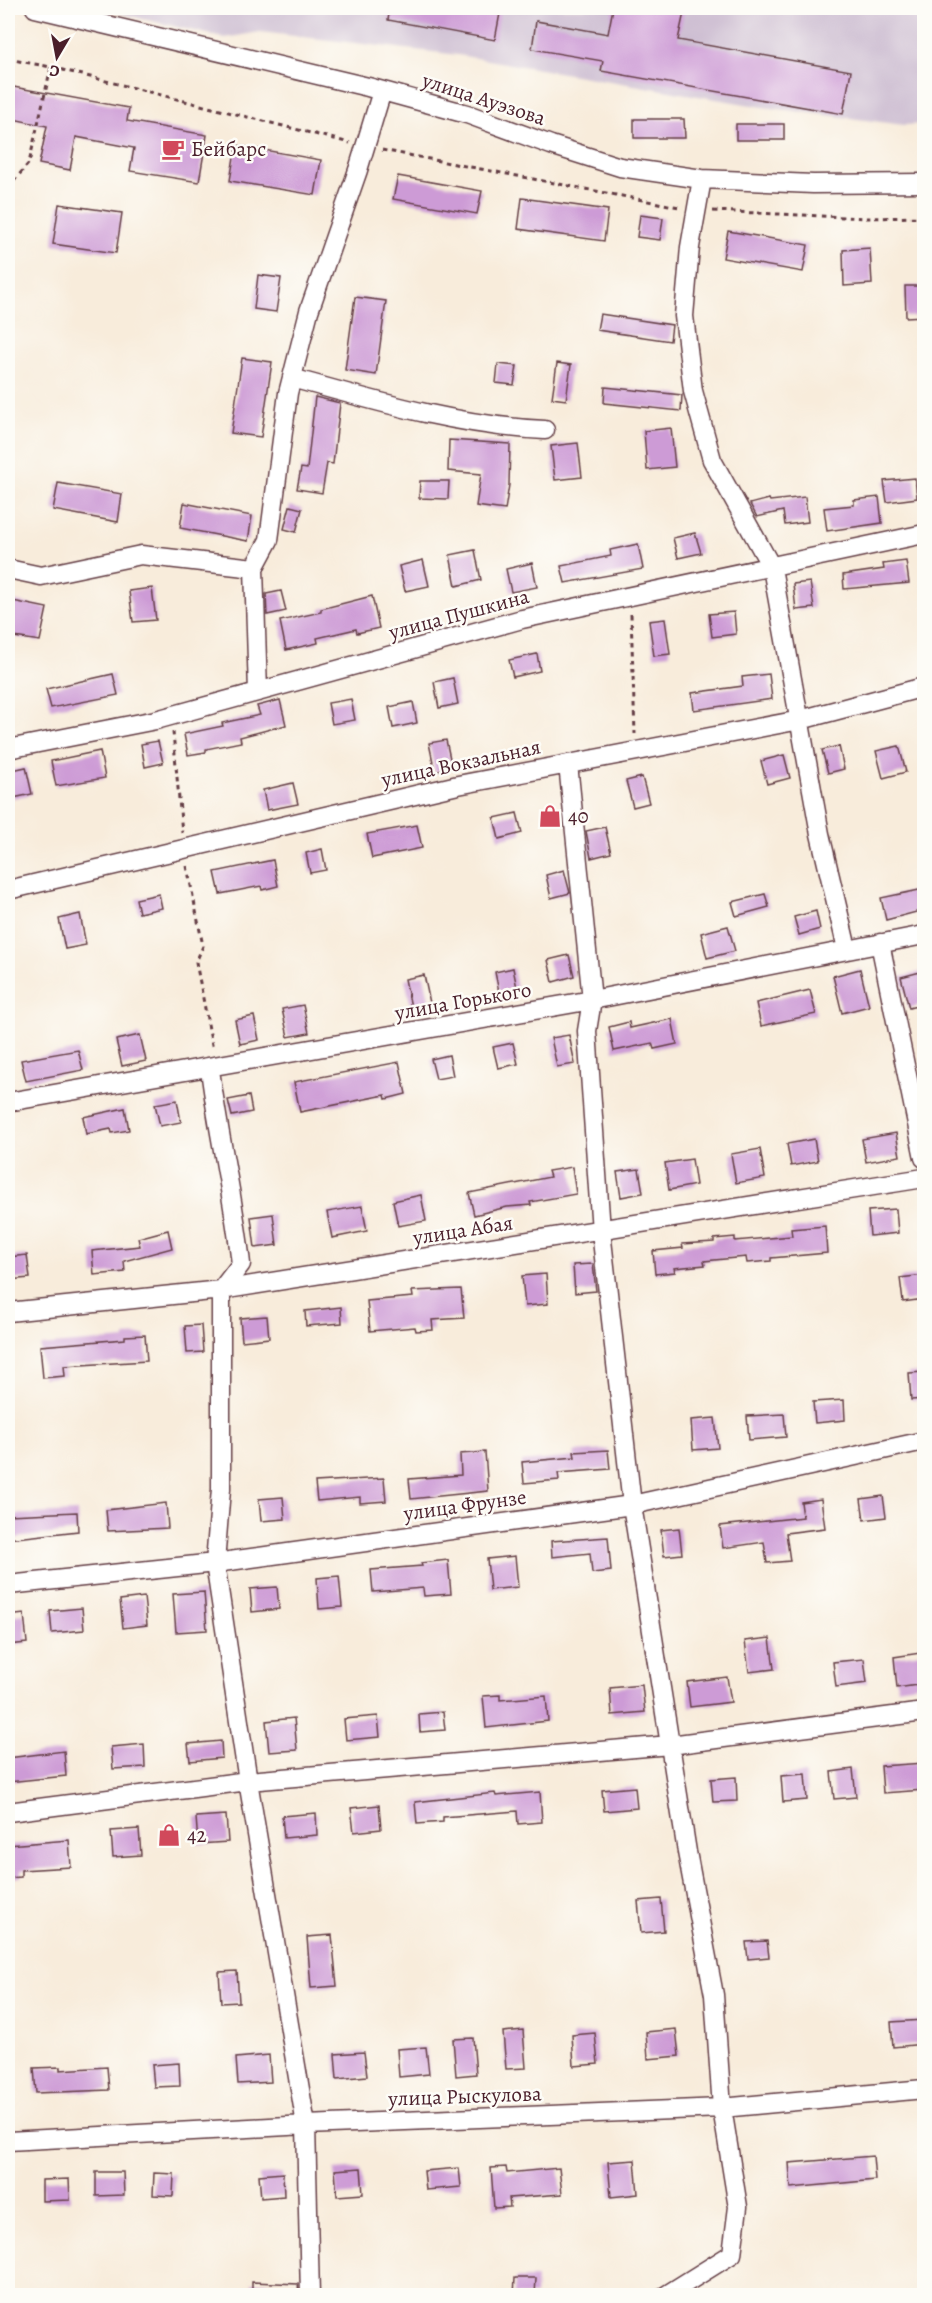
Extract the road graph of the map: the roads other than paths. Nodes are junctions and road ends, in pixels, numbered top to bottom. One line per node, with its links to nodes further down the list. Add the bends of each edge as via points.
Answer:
1 (35, 8): 2 (street, улица Ауэзова)
2 (381, 91): 3 (street, улица Ауэзова, via 467,114 620,167); 5 (street, via 309,312)
3 (702, 179): 4 (street, улица Ауэзова); 9 (street, via 690,247 684,316 693,391 712,460)
4 (924, 183)
5 (292, 378): 6 (street, via 398,408 501,428); 8 (street, via 269,540)
6 (545, 430)
7 (924, 534): 9 (street, улица Пушкина)
8 (254, 568): 10 (street, via 141,555 41,576); 12 (street)
9 (772, 568): 12 (street, улица Пушкина, via 522,619); 13 (street)
10 (8, 569)
11 (924, 687): 13 (street, улица Вокзальная)
12 (258, 692): 14 (street, улица Пушкина, via 171,716)
13 (800, 720): 15 (street, улица Вокзальная); 19 (street, via 820,834)
14 (8, 749)
15 (567, 764): 16 (street, улица Вокзальная, via 458,785); 20 (street)
16 (8, 890)
17 (924, 935): 18 (street, улица Горького)
18 (880, 943): 19 (street, улица Горького); 23 (street)
19 (847, 949): 20 (street, улица Горького)
20 (592, 1000): 21 (street, улица Горького); 25 (street, via 587,1031)
21 (213, 1068): 22 (street, улица Горького); 26 (street, via 218,1128 236,1215 241,1264)
22 (8, 1102)
23 (924, 1158)
24 (924, 1178): 25 (street, улица Абая)
25 (601, 1231): 26 (street, улица Абая); 29 (street)
26 (221, 1290): 27 (street, улица Абая); 30 (street, via 221,1490)
27 (8, 1312)
28 (924, 1441): 29 (street, улица Фрунзе)
29 (632, 1505): 30 (street, улица Фрунзе); 33 (street)
30 (215, 1563): 31 (street, улица Фрунзе); 34 (street)
31 (8, 1586)
32 (924, 1712): 33 (street)
33 (669, 1745): 34 (street); 37 (street, via 714,1995)
34 (248, 1781): 35 (street); 38 (street)
35 (8, 1812)
36 (924, 2089): 37 (street, улица Рыскулова)
37 (722, 2108): 38 (street, улица Рыскулова); 41 (street, via 738,2206 732,2254)
38 (306, 2125): 39 (street, улица Рыскулова); 40 (street)
39 (8, 2141)
40 (310, 2295)
41 (665, 2295)

